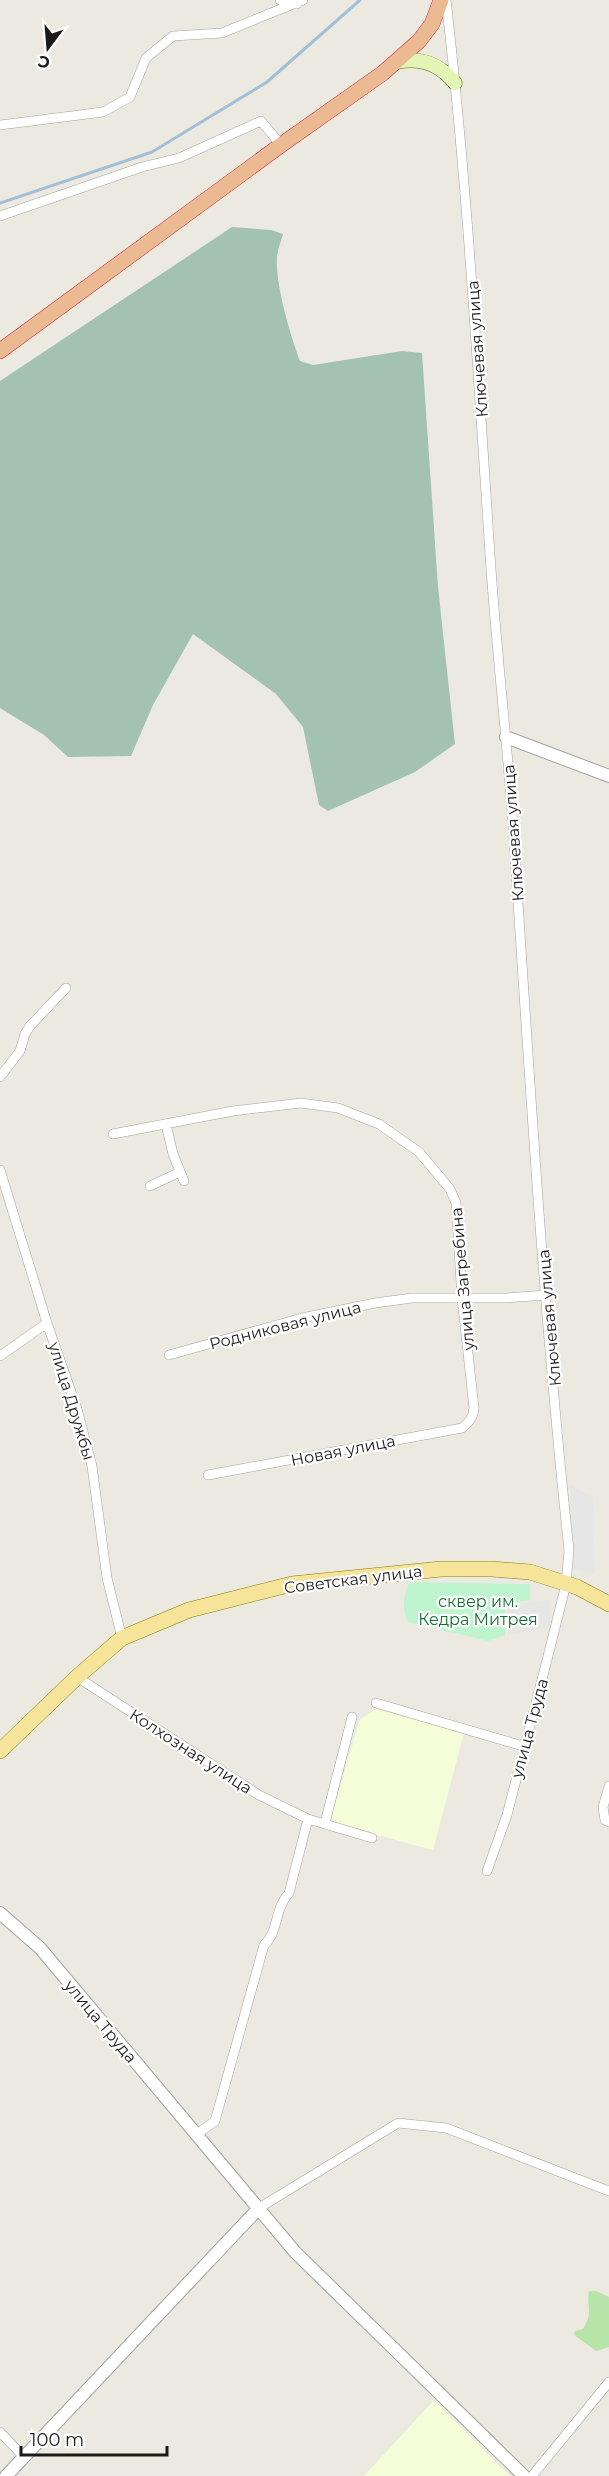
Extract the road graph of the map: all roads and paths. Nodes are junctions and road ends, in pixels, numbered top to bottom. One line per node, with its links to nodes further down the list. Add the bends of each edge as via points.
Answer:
1 (280, 0): 4 (street)
2 (441, 0): 5 (highway, via 432,24)
3 (446, 0): 6 (street, Ключевая улица)
4 (300, 2): 7 (street, via 222,33 173,36 146,58 130,98 103,112)
5 (397, 62): 6 (main road, via 428,62); 8 (highway)
6 (456, 82): 11 (street, Ключевая улица)
7 (0, 125)
8 (281, 145): 9 (street, via 261,121 179,158); 10 (highway)
9 (0, 216)
10 (0, 351)
11 (507, 737): 12 (street); 21 (street, Ключевая улица)
12 (609, 776)
13 (66, 988): 14 (street, via 30,1026 20,1051)
14 (0, 1077)
15 (166, 1124): 16 (street, улица Загребина); 18 (street); 22 (street, улица Загребина, via 300,1102 338,1108 379,1124 419,1152 450,1189 456,1203)
16 (113, 1134)
17 (0, 1170): 23 (street, улица Дружбы)
18 (180, 1172): 19 (street); 20 (street)
19 (184, 1181)
20 (150, 1186)
21 (547, 1295): 22 (street, Родниковая улица); 28 (street, Ключевая улица, via 569,1550)
22 (462, 1298): 24 (street, Родниковая улица, via 375,1303 302,1318); 26 (street, улица Загребина)
23 (47, 1323): 25 (street); 30 (street, улица Дружбы, via 92,1466 107,1578)
24 (169, 1355)
25 (0, 1356)
26 (473, 1416): 27 (street, Новая улица, via 462,1428)
27 (208, 1475)
28 (566, 1584): 29 (main road, Советская улица); 30 (main road, Советская улица, via 530,1572 441,1569 292,1584 189,1610); 34 (street, улица Труда)
29 (609, 1604)
30 (122, 1638): 31 (main road, Советская улица)
31 (76, 1677): 35 (main road, Советская улица); 37 (street, Колхозная улица, via 259,1795)
32 (376, 1703): 34 (street)
33 (352, 1717): 39 (street)
34 (523, 1746): 41 (street, улица Труда, via 507,1815)
35 (0, 1751)
36 (609, 1786): 38 (street, via 603,1807)
37 (308, 1819): 39 (street, Колхозная улица); 43 (street, via 289,1893 281,1902 271,1939 264,1945 214,2121)
38 (609, 1822)
39 (325, 1823): 40 (street, Колхозная улица)
40 (372, 1838)
41 (487, 1871)
42 (0, 1913): 43 (street, улица Труда, via 40,1948)
43 (197, 2134): 45 (street, улица Труда)
44 (609, 2191): 45 (street, via 446,2128 398,2124)
45 (259, 2208): 48 (street); 50 (street, улица Труда, via 302,2259)
46 (609, 2382): 51 (street)
47 (0, 2432): 48 (street)
48 (24, 2457): 49 (street)
49 (6, 2476)
50 (524, 2476)
51 (532, 2476)

